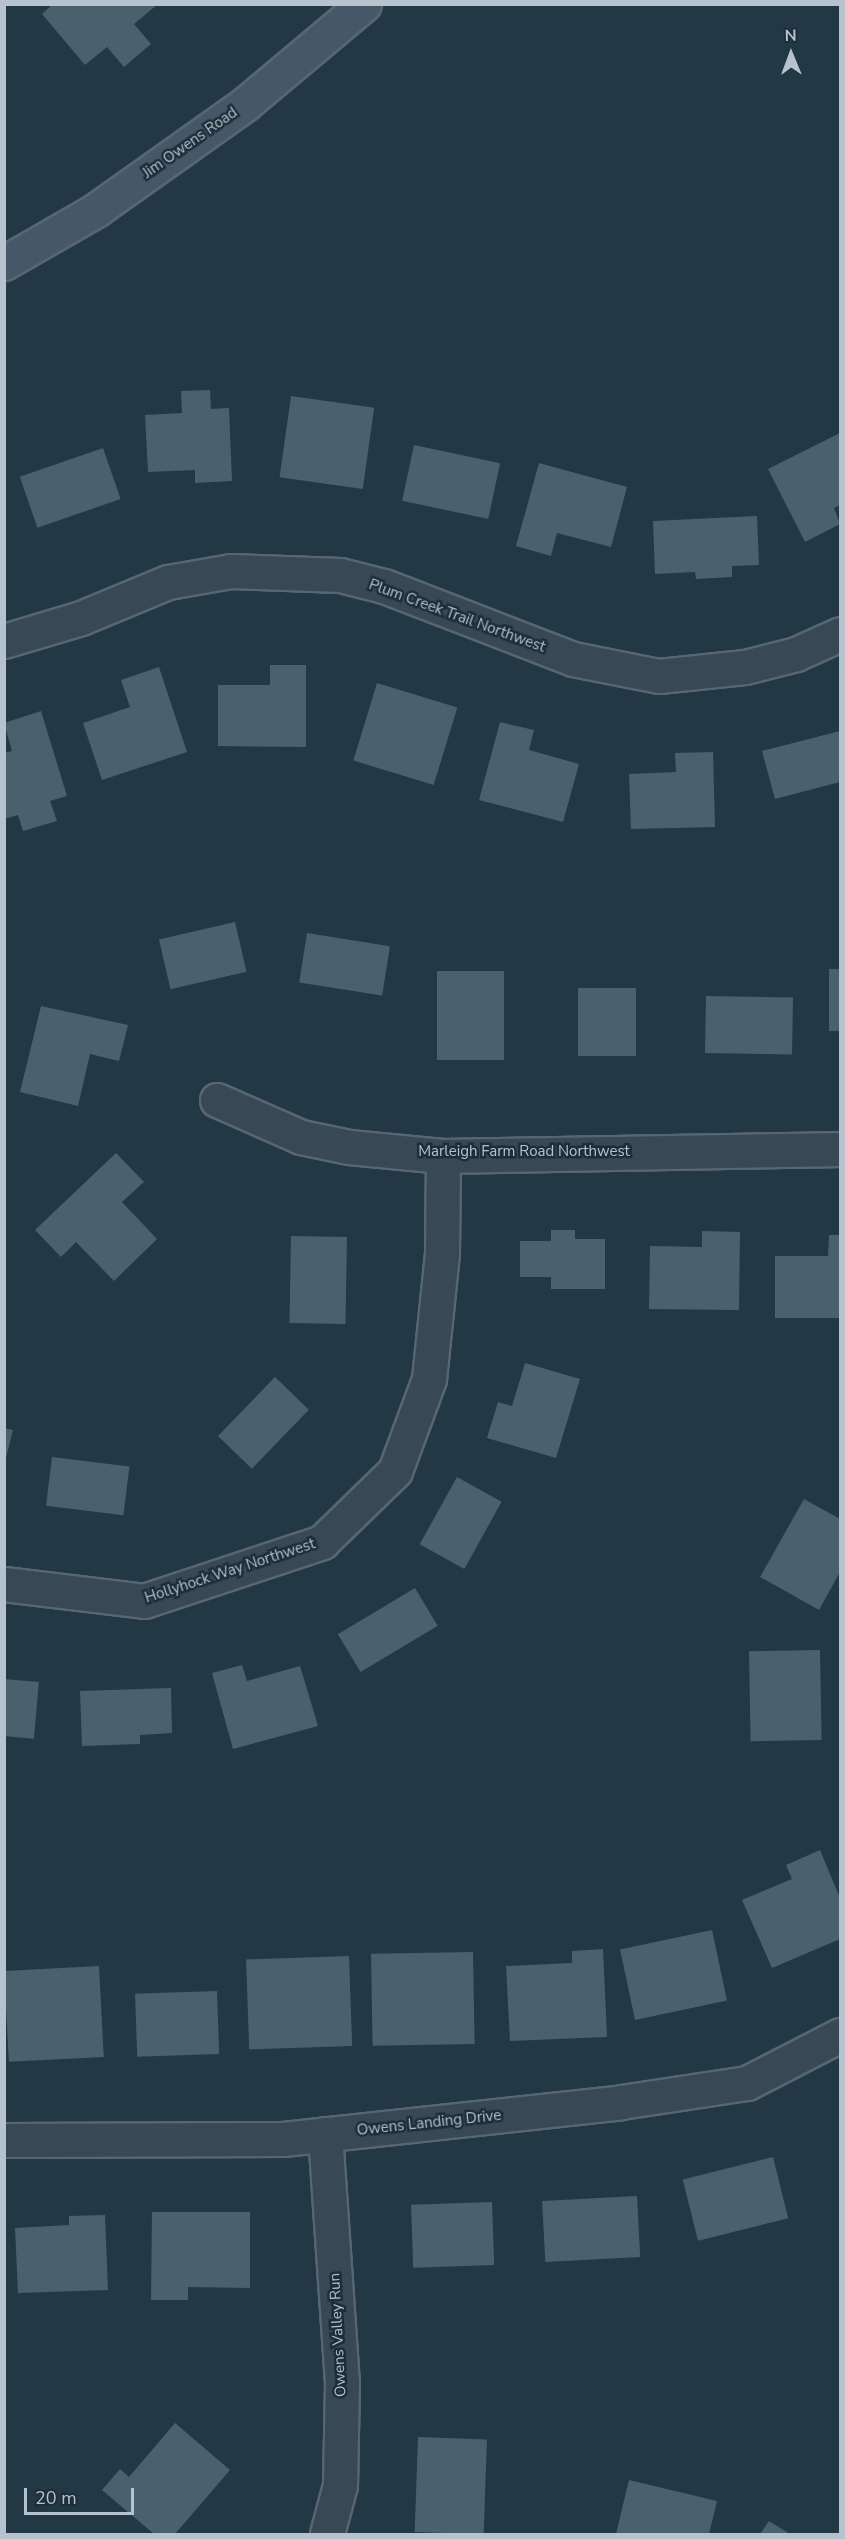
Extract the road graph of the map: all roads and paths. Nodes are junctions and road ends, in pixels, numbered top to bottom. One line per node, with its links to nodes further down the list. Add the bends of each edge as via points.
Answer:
1 (364, 4): 2 (street, Jim Owens Road, via 236,110 96,210)
2 (4, 263)
3 (840, 634): 4 (street, Plum Creek Trail Northwest, via 796,654 745,667 659,675 573,659 384,586 340,575 231,571 168,582 81,618)
4 (4, 641)
5 (217, 1100): 7 (street, Marleigh Farm Road Northwest, via 301,1137 349,1148)
6 (840, 1149): 7 (street, Marleigh Farm Road Northwest)
7 (443, 1156): 8 (street, Hollyhock Way Northwest, via 442,1254 429,1379 395,1471 322,1542 144,1601)
8 (4, 1584)
9 (840, 2035): 10 (street, Owens Landing Drive, via 747,2083 621,2102)
10 (325, 2134): 11 (street, Owens Landing Drive, via 283,2139); 12 (street, Owens Valley Run, via 342,2382 340,2485)
11 (4, 2140)
12 (327, 2535)

